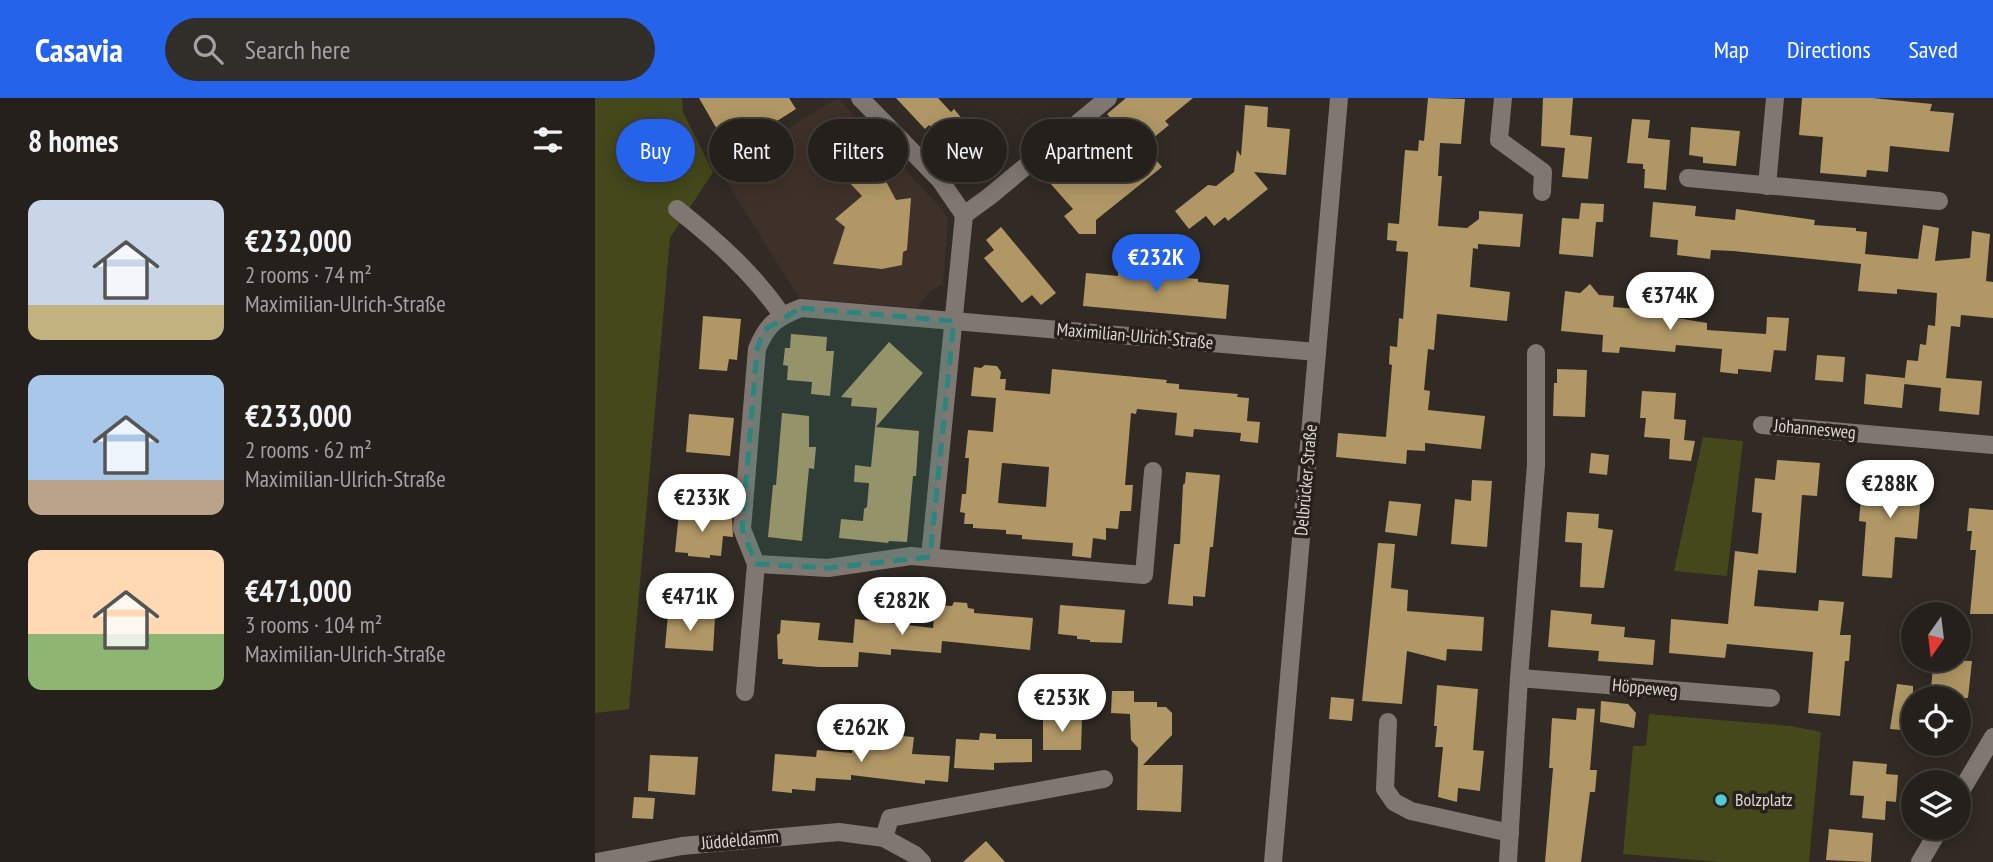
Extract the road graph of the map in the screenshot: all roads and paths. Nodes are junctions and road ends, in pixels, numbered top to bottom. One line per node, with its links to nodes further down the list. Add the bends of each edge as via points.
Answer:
1 (1108, 98): 11 (street)
2 (1339, 98): 14 (street, Delbrücker Straße)
3 (1503, 98): 8 (street, via 1499,140 1543,172)
4 (1775, 98): 7 (street)
5 (871, 101): 11 (street, via 940,180)
6 (1688, 178): 7 (street)
7 (1767, 186): 9 (street)
8 (1542, 192)
9 (1939, 201)
10 (677, 209): 12 (street, via 731,254 764,288)
11 (964, 215): 13 (street)
12 (782, 315): 13 (street, Maximilian-Ulrich-Straße, via 801,308); 20 (street, via 764,330 757,349 742,528)
13 (954, 321): 14 (street, Maximilian-Ulrich-Straße); 19 (street)
14 (1317, 352): 34 (street, Delbrücker Straße)
15 (1536, 353): 21 (street, via 1536,465)
16 (1762, 425): 17 (street, Johannesweg)
17 (1993, 445)
18 (1153, 471): 19 (street, via 1143,575)
19 (930, 557): 20 (street, via 828,568)
20 (756, 564): 22 (street)
21 (1519, 678): 23 (street, Höppeweg); 29 (street)
22 (745, 692)
23 (1771, 698)
24 (1388, 722): 29 (street, via 1385,789 1394,803)
25 (1993, 737): 26 (street)
26 (1987, 762): 28 (street)
27 (1104, 779): 30 (street, via 890,818)
28 (1971, 781)
29 (1510, 833): 35 (street)
30 (884, 838): 32 (street, Jüddeldamm, via 839,832 735,840); 33 (street, Jüddeldamm)
31 (1933, 840): 36 (street)
32 (597, 862)
33 (922, 862)
34 (1273, 862)
35 (1509, 862)
36 (1920, 862)

